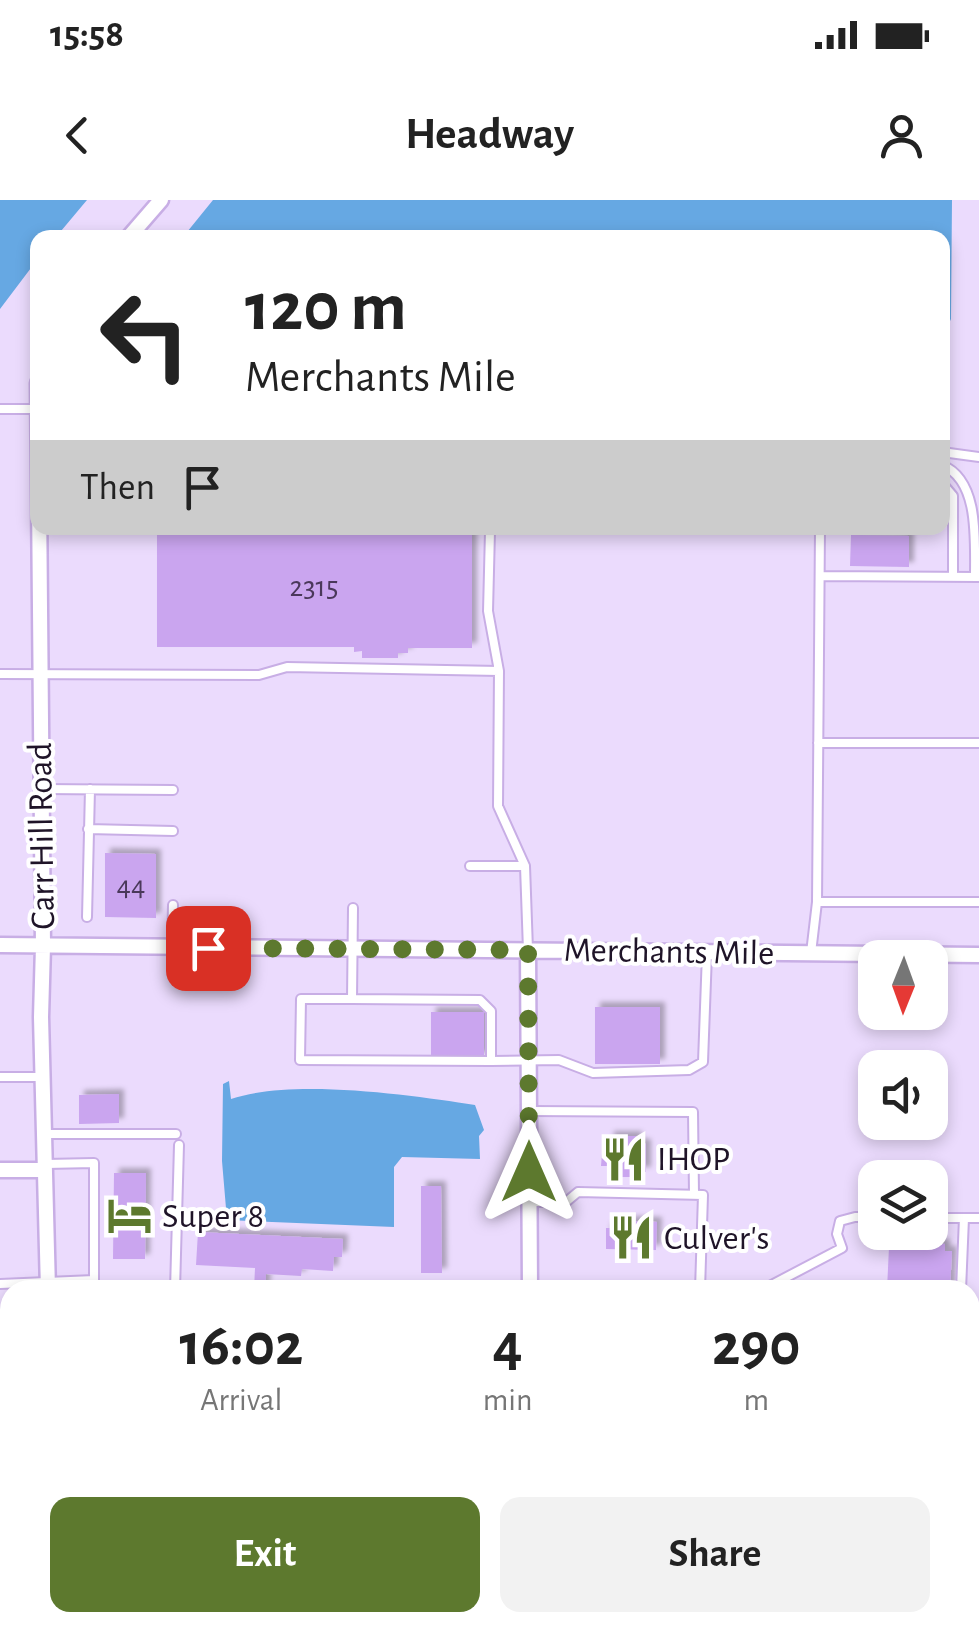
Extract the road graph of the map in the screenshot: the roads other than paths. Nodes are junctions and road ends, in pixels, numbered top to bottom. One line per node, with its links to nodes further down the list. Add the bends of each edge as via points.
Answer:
1 (161, 200): 2 (street)
2 (135, 230)
3 (0, 409): 4 (lane)
4 (30, 409)
5 (950, 453): 6 (lane)
6 (979, 457)
7 (950, 468): 14 (lane, via 975,494)
8 (950, 492): 13 (lane)
9 (38, 535): 17 (street, Carr Hill Road)
10 (490, 535): 15 (lane, via 488,611)
11 (820, 535): 12 (lane)
12 (820, 576): 13 (lane); 19 (lane)
13 (953, 577): 14 (lane)
14 (977, 577)
15 (499, 671): 17 (lane, via 287,667 259,675); 26 (lane, via 498,806)
16 (0, 674): 17 (lane)
17 (40, 674): 20 (street, Carr Hill Road)
18 (979, 743): 19 (lane)
19 (818, 744): 27 (lane)
20 (42, 789): 21 (lane); 33 (street, Carr Hill Road)
21 (90, 789): 22 (lane); 23 (lane)
22 (173, 790)
23 (88, 830): 24 (lane); 31 (lane)
24 (173, 831)
25 (470, 866): 26 (lane)
26 (525, 866): 36 (lane)
27 (817, 902): 28 (lane); 38 (lane)
28 (979, 902)
29 (173, 905): 34 (lane)
30 (353, 908): 35 (lane)
31 (87, 918)
32 (0, 946): 33 (street, Merchants Mile)
33 (44, 946): 34 (street, Merchants Mile); 44 (street, Carr Hill Road)
34 (172, 947): 35 (street, Merchants Mile)
35 (353, 949): 36 (street, Merchants Mile); 40 (lane)
36 (528, 950): 37 (street, Merchants Mile); 41 (street)
37 (706, 953): 38 (street, Merchants Mile); 41 (lane, via 703,1062 689,1070 593,1073 560,1060)
38 (810, 953): 39 (street, Merchants Mile)
39 (979, 955)
40 (352, 999): 42 (lane, via 480,1000 491,1011); 42 (lane, via 301,999 300,1060)
41 (528, 1058): 42 (lane); 45 (street)
42 (491, 1062)
43 (0, 1077): 44 (lane)
44 (42, 1077): 46 (street, Carr Hill Road)
45 (529, 1112): 51 (lane, via 692,1112); 52 (street)
46 (44, 1134): 47 (lane); 49 (street, Carr Hill Road)
47 (176, 1134)
48 (179, 1145): 59 (lane)
49 (45, 1167): 50 (street); 57 (street, Carr Hill Road); 58 (lane, via 94,1162)
50 (0, 1170)
51 (694, 1194): 52 (lane, via 578,1192 566,1202); 61 (lane, via 702,1195)
52 (529, 1202): 60 (street)
53 (858, 1217): 62 (lane, via 840,1222 842,1248)
54 (948, 1218): 55 (lane)
55 (964, 1218): 56 (lane); 63 (lane)
56 (979, 1218)
57 (48, 1280)
58 (94, 1280)
59 (175, 1280)
60 (530, 1280)
61 (700, 1280)
62 (785, 1280)
63 (961, 1280)

